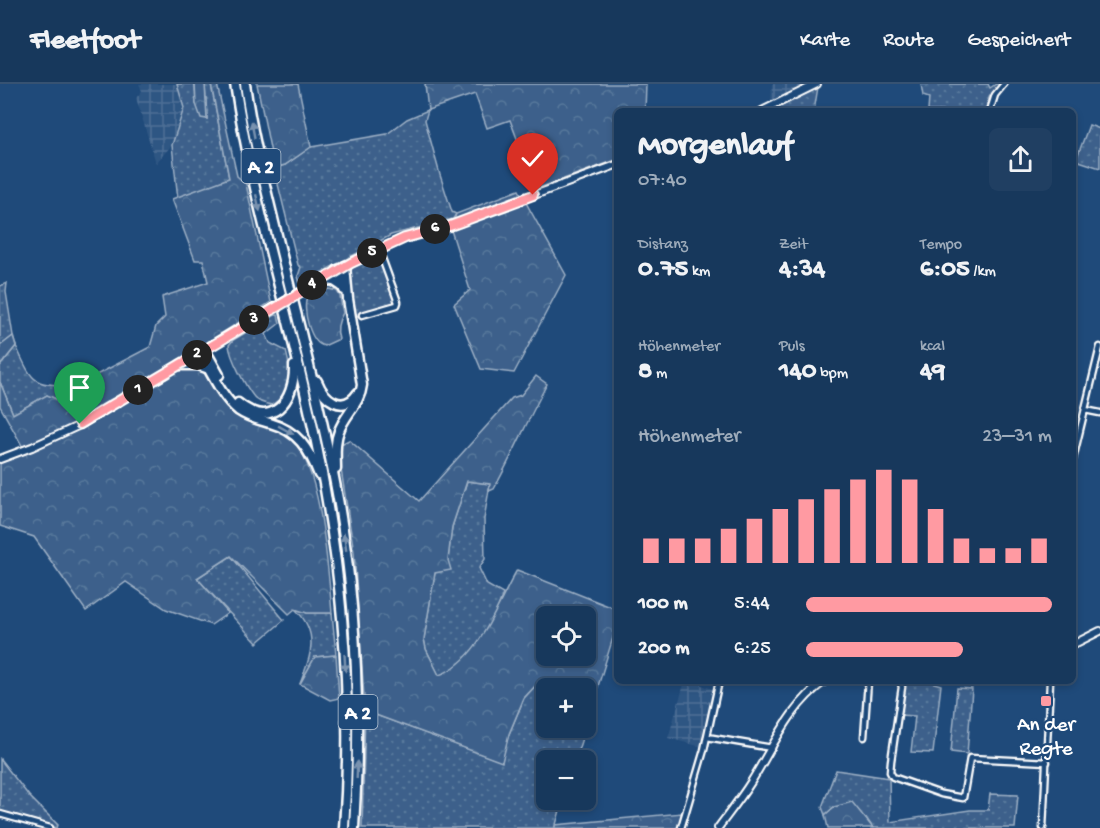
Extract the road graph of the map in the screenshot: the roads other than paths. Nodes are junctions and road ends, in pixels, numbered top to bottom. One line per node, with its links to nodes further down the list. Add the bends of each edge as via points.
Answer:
1 (235, 84): 16 (highway, A 2, one-way to 16, via 251,172)
2 (245, 84): 17 (highway, A 2, one-way to 2, via 263,179)
3 (817, 84): 5 (main road)
4 (1004, 84): 6 (street)
5 (768, 108)
6 (991, 108)
7 (614, 166): 8 (main road)
8 (379, 250): 9 (main road); 13 (street, via 398,302)
9 (341, 268): 10 (main road); 11 (highway); 12 (highway)
10 (322, 279): 11 (highway); 15 (main road, bridge)
11 (344, 288): 12 (highway)
12 (348, 299): 20 (highway)
13 (362, 315)
14 (1100, 347): 21 (street)
15 (202, 351): 16 (highway, via 237,403 249,411 263,413 276,410 293,390); 18 (main road); 19 (highway)
16 (294, 351): 26 (highway, A 2)
17 (305, 352): 20 (highway, via 321,390 336,403 354,398); 25 (highway, A 2)
18 (181, 365): 19 (highway); 24 (main road, via 73,429)
19 (209, 369): 26 (highway, one-way to 26, via 239,411 286,429 302,441)
20 (362, 375): 25 (highway, via 359,399 336,443)
21 (1085, 410): 22 (street); 23 (street)
22 (1100, 413)
23 (1076, 447)
24 (0, 459)
25 (336, 487): 41 (highway, A 2, one-way to 25, via 357,666)
26 (326, 496): 40 (highway, A 2, one-way to 40, via 344,636)
27 (1100, 631): 28 (main road)
28 (1076, 643)
29 (718, 684): 34 (street)
30 (820, 684): 36 (main road, via 792,713)
31 (868, 684): 35 (street)
32 (901, 684): 37 (street, via 890,772 893,777 963,798 970,758)
33 (1050, 684): 37 (street)
34 (706, 737): 36 (street); 42 (street)
35 (864, 737)
36 (772, 748): 43 (main road)
37 (1047, 762): 44 (street)
38 (0, 814): 39 (street)
39 (50, 828)
40 (344, 828)
41 (354, 828)
42 (681, 828)
43 (718, 828)
44 (1043, 828)

